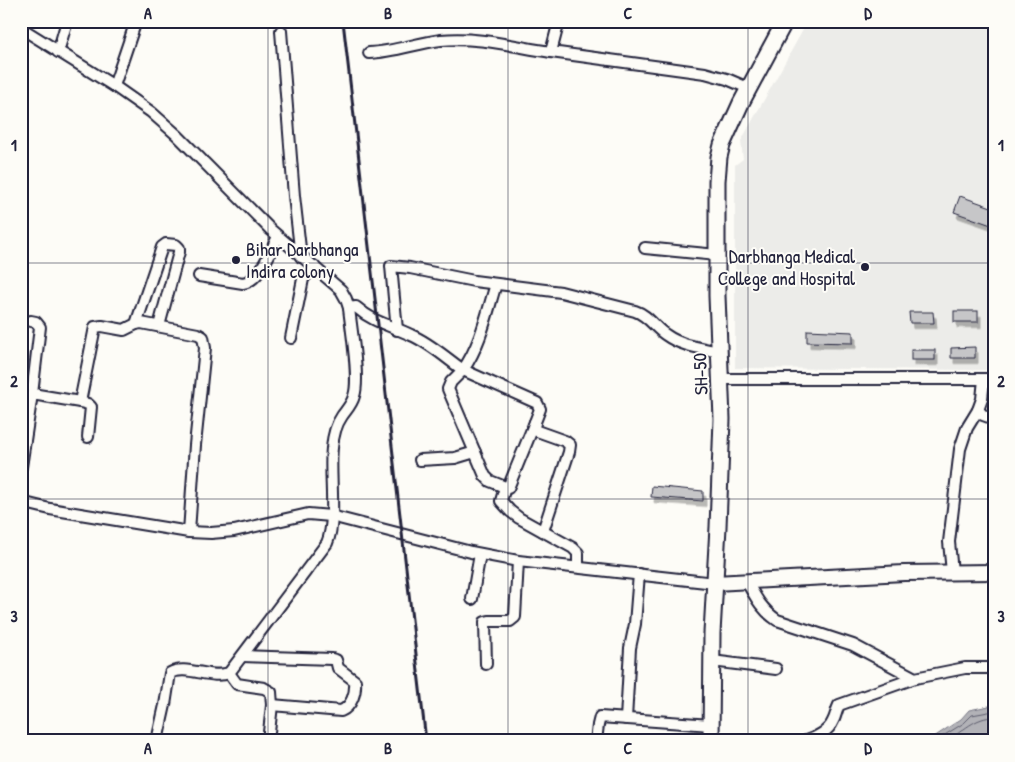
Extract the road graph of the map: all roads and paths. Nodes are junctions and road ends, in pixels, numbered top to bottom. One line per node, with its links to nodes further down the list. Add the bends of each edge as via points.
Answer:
1 (67, 21): 7 (street)
2 (136, 21): 10 (street)
3 (559, 21): 8 (street)
4 (785, 21): 11 (main road, SH-50)
5 (21, 28): 7 (street)
6 (281, 31): 15 (street)
7 (58, 52): 10 (street)
8 (551, 52): 9 (street, via 465,39); 11 (street, via 705,73)
9 (369, 53)
10 (114, 86): 12 (street, via 177,135)
11 (748, 88): 14 (main road, SH-50, via 719,158)
12 (278, 236): 15 (street); 17 (street, via 257,276 249,282)
13 (645, 248): 14 (street)
14 (717, 255): 25 (main road, SH-50)
15 (301, 257): 16 (street)
16 (314, 266): 19 (street, via 341,290); 24 (street, via 303,279)
17 (199, 276)
18 (496, 284): 23 (street, via 391,266); 25 (street, via 561,292 635,311 673,339); 26 (street, via 479,340)
19 (349, 308): 23 (street, via 356,306 379,323); 40 (street, via 355,394 333,436)
20 (31, 321): 29 (street, via 40,327)
21 (136, 324): 22 (street); 22 (street, via 162,247 176,245 179,252); 30 (street, via 124,330 95,327)
22 (159, 326): 42 (street, via 198,334 205,342)
23 (398, 330): 26 (street, via 422,340)
24 (291, 338)
25 (719, 352): 27 (main road, SH-50)
26 (463, 370): 33 (street, via 537,403 540,409); 35 (street, via 448,390)
27 (720, 379): 28 (street); 50 (main road, SH-50, via 722,419)
28 (989, 379): 31 (street)
29 (32, 394): 30 (street); 37 (street)
30 (80, 402): 34 (street, via 91,407)
31 (978, 410): 32 (street); 46 (street, via 960,449 949,542)
32 (994, 419)
33 (535, 422): 38 (street); 41 (street, via 537,431 570,445)
34 (88, 437)
35 (475, 452): 36 (street, via 455,458); 41 (street, via 486,476 505,488 500,499 502,504)
36 (420, 460)
37 (21, 467)
38 (508, 488)
39 (21, 502): 42 (street)
40 (331, 516): 42 (street, via 308,514 234,531); 43 (street); 52 (street, via 330,535 323,550)
41 (543, 531): 45 (street, via 578,553)
42 (189, 532)
43 (480, 554): 44 (street); 51 (street)
44 (518, 561): 45 (street); 54 (street, via 515,617 510,621 485,622)
45 (578, 567): 48 (street)
46 (952, 572): 47 (street); 49 (street)
47 (994, 572)
48 (639, 574): 50 (street); 60 (street)
49 (747, 582): 50 (street); 58 (street, via 760,605 777,620 853,645)
50 (715, 583): 53 (main road, SH-50)
51 (472, 599)
52 (243, 656): 57 (street); 59 (street, via 332,659 355,681 352,702 341,711)
53 (712, 661): 56 (street); 61 (main road, SH-50)
54 (486, 664)
55 (994, 668): 58 (street, via 965,668)
56 (776, 669)
57 (229, 673): 59 (street, via 237,684 268,690); 62 (street, via 170,672)
58 (915, 678): 66 (street, via 839,705 832,724 817,737)
59 (272, 705): 63 (street)
60 (626, 719): 61 (street); 64 (street, via 600,717)
61 (711, 725): 65 (main road, SH-50)
62 (157, 741)
63 (268, 741)
64 (596, 741)
65 (711, 741)
66 (806, 741)

